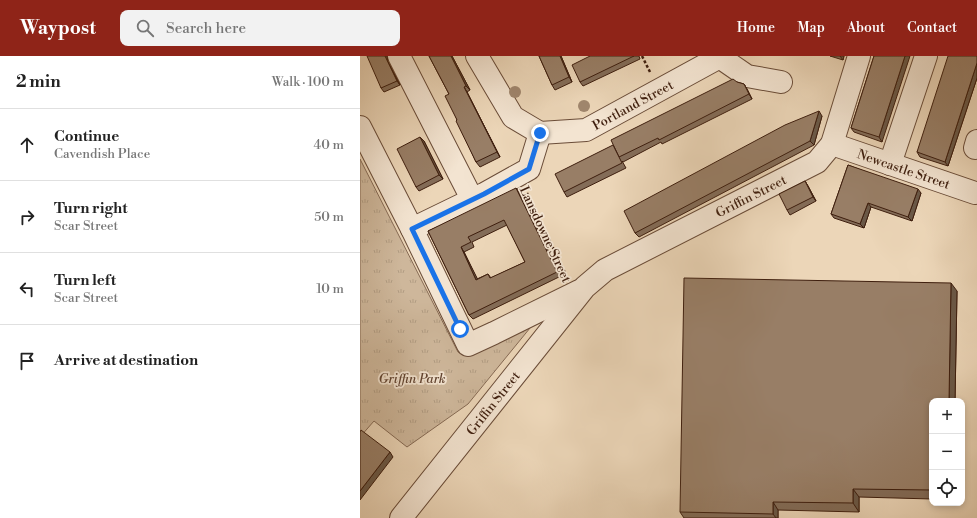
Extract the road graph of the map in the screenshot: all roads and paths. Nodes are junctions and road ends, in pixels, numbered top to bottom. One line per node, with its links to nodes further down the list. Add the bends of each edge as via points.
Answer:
1 (399, 56): 13 (street)
2 (477, 56): 8 (street, via 512,117)
3 (718, 56): 6 (street, via 747,76); 8 (street, Portland Street, via 586,130)
4 (860, 56): 9 (street, Griffin Street)
5 (926, 56): 10 (street)
6 (781, 82)
7 (360, 127): 14 (street)
8 (540, 133): 11 (street, via 529,169)
9 (832, 144): 10 (street, Newcastle Street); 15 (street, Griffin Street, via 817,162 605,270)
10 (890, 164): 12 (street, Newcastle Street)
11 (518, 175): 13 (street); 15 (path, Lansdowne Street)
12 (975, 193)
13 (472, 199): 14 (street)
14 (412, 229): 15 (street, Griffin Street, via 468,345)
15 (580, 290): 16 (street, Griffin Street)
16 (401, 518)

